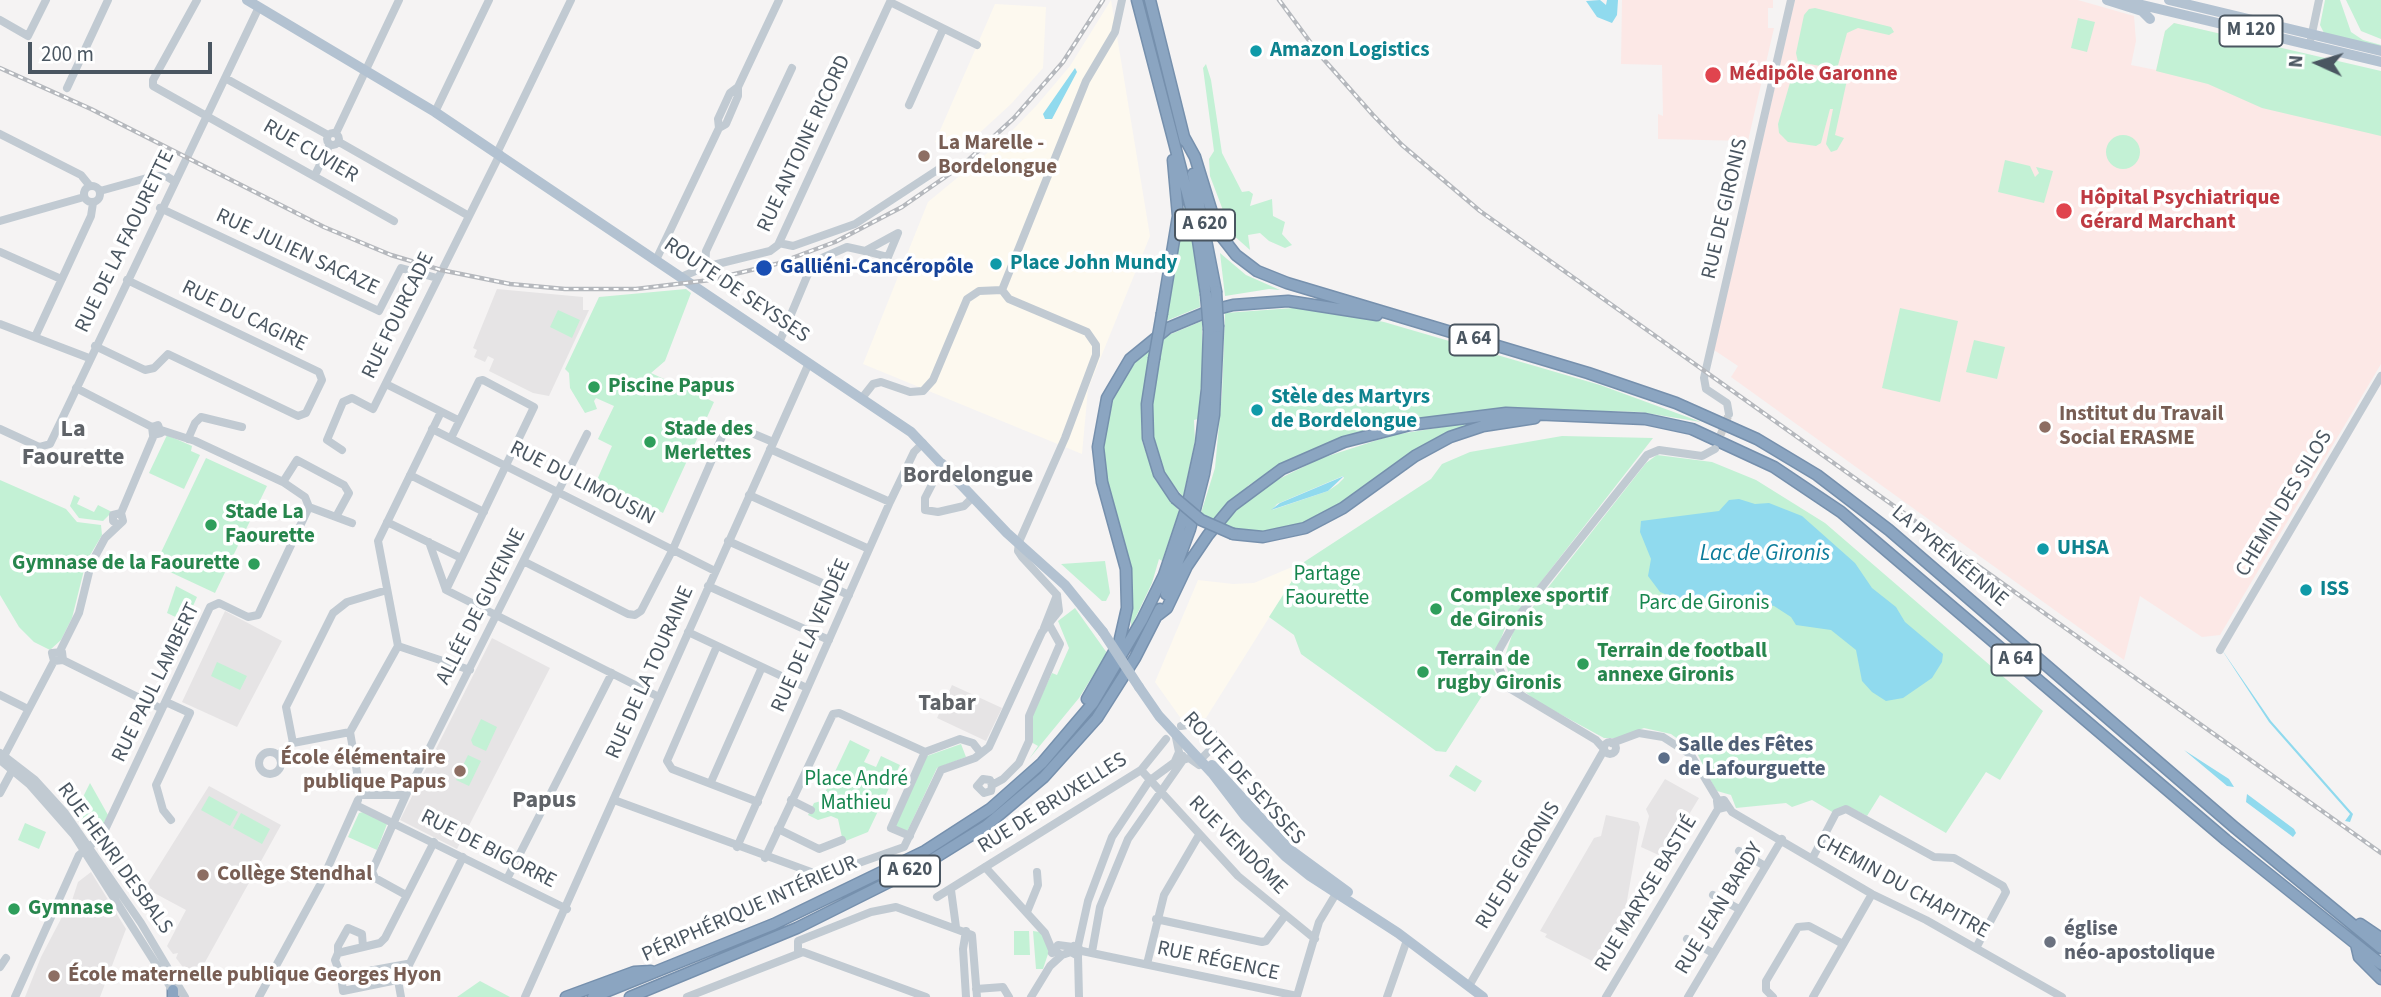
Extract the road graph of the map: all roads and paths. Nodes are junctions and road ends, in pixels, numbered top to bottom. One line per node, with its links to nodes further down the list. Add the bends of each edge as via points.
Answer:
1 (46, 0): 20 (street, via 31,32 24,36)
2 (108, 0): 29 (street)
3 (197, 0): 32 (street, RUE CUVIER, via 152,83)
4 (247, 0): 18 (main road, ROUTE DE SEYSSES)
5 (400, 0): 27 (street)
6 (489, 0): 31 (street)
7 (571, 0): 37 (street, RUE FOURCADE)
8 (779, 0): 52 (street, via 738,87 730,93 718,119 719,128)
9 (1122, 0): 58 (street, via 1115,32 1086,81)
10 (1791, 0): 73 (street, RUE DE GIRONIS, via 1704,378 1706,389 1727,403)
11 (2107, 0): 19 (main road, via 2142,11)
12 (2121, 0): 22 (main road, M 120)
13 (2169, 0): 22 (main road, M 120)
14 (2319, 0): 22 (street)
15 (890, 1): 21 (street); 49 (street, RUE ANTOINE RICORD)
16 (1151, 4): 35 (highway, A 620)
17 (1139, 5): 33 (highway, PÉRIPHÉRIQUE INTÉRIEUR / A 620)
18 (259, 6): 27 (main road, ROUTE DE SEYSSES); 28 (street, RUE DE LA FAOURETTE)
19 (2150, 19)
20 (0, 20)
21 (943, 29): 23 (street); 30 (street)
22 (2311, 40): 24 (main road, M 120); 25 (main road, M 120)
23 (977, 45)
24 (2381, 51)
25 (2381, 62)
26 (792, 68): 53 (street, via 706,251)
27 (366, 71): 31 (main road, ROUTE DE SEYSSES); 36 (street)
28 (225, 78): 32 (street, RUE DE LA FAOURETTE); 36 (street)
29 (67, 88)
30 (909, 105)
31 (435, 112): 37 (main road, ROUTE DE SEYSSES)
32 (207, 114): 39 (street, RUE CUVIER); 40 (street, RUE DE LA FAOURETTE)
33 (1168, 115): 59 (highway, PÉRIPHÉRIQUE INTÉRIEUR / A 620); 74 (highway, bridge, via 1178,216 1147,404 1148,438 1159,474 1175,498 1200,520 1233,534 1277,536 1305,528 1450,437 1483,426)
34 (0, 134): 41 (street, via 81,175)
35 (1184, 137): 59 (highway, A 620, via 1205,224); 60 (highway, via 1195,157 1218,232 1245,263 1287,283)
36 (333, 138): 39 (street); 46 (street)
37 (498, 153): 46 (street, RUE FOURCADE); 52 (main road, ROUTE DE SEYSSES)
38 (945, 165): 49 (street, via 855,224 793,246)
39 (315, 175): 48 (street, RUE CUVIER)
40 (174, 181): 42 (street, via 154,177); 45 (street, RUE DE LA FAOURETTE)
41 (90, 186): 42 (street); 43 (street)
42 (100, 191): 44 (street)
43 (84, 197): 44 (street); 47 (street)
44 (93, 203): 56 (street)
45 (160, 208): 55 (street, RUE JULIEN SACAZE, via 379,311 401,268); 57 (street, RUE DE LA FAOURETTE)
46 (469, 216): 55 (street, RUE FOURCADE)
47 (0, 221)
48 (394, 221)
49 (779, 243): 53 (street, RUE ANTOINE RICORD, via 766,252)
50 (865, 251): 64 (street, via 847,247 813,262)
51 (0, 252): 56 (street)
52 (656, 260): 54 (main road, ROUTE DE SEYSSES)
53 (705, 267): 54 (street, RUE ANTOINE RICORD)
54 (681, 277): 64 (main road, ROUTE DE SEYSSES)
55 (438, 278): 69 (street, RUE FOURCADE)
56 (61, 279): 63 (street)
57 (127, 280): 65 (street, RUE DE LA FAOURETTE); 65 (street, RUE DU CAGIRE, via 319,372 322,380 306,413 298,416 168,354 145,370)
58 (1002, 290): 71 (street, via 979,291 967,299 933,380 923,391 910,392 881,382 873,384); 102 (street, via 1009,299 1087,332 1096,345 1065,438)
59 (1211, 292): 62 (highway, PÉRIPHÉRIQUE INTÉRIEUR / A 620, bridge)
60 (1418, 323): 130 (highway, via 1310,303 1233,305 1168,328 1130,359 1107,398 1098,447 1102,482 1126,569 1127,608 1119,643); 186 (highway, LA PYRÉNÉENNE / A 64, via 1630,386 1712,418 1782,453 1889,530)
61 (0, 324): 63 (street)
62 (1213, 329): 113 (highway, A 620, via 1216,389 1204,474 1190,529); 130 (highway, PÉRIPHÉRIQUE INTÉRIEUR / A 620, via 1201,443 1173,550 1137,630)
63 (35, 337): 66 (street)
64 (779, 343): 67 (main road, ROUTE DE SEYSSES)
65 (95, 346): 66 (street, RUE DE LA FAOURETTE)
66 (89, 358): 70 (street, RUE DE LA FAOURETTE)
67 (810, 363): 71 (main road, ROUTE DE SEYSSES); 84 (street, RUE DE LA TOURAINE)
68 (2381, 376): 119 (street, CHEMIN DES SILOS)
69 (386, 384): 72 (street); 86 (street, RUE FOURCADE, via 373,409 352,398 343,402 327,440)
70 (76, 388): 77 (street, RUE DE LA FAOURETTE, via 46,448); 79 (street)
71 (862, 398): 83 (main road, ROUTE DE SEYSSES)
72 (441, 412): 75 (street); 78 (street)
73 (1729, 414)
74 (1546, 416): 113 (highway, via 1506,413 1410,425 1300,460 1254,488 1220,520 1187,566 1167,608); 197 (highway, LA PYRÉNÉENNE / A 64, via 1645,419 1692,429 1751,455 1812,491)
75 (458, 420): 81 (street); 88 (street, via 483,380 531,403 533,414)
76 (242, 427): 82 (street, via 201,417)
77 (0, 429)
78 (432, 429): 81 (street, RUE DU LIMOUSIN); 89 (street)
79 (156, 431): 82 (street); 120 (street, via 121,513 123,521 91,564 79,613)
80 (587, 434): 91 (street, ALLÉE DE GUYENNE)
81 (451, 438): 88 (street, RUE DU LIMOUSIN)
82 (188, 439): 90 (street)
83 (923, 443): 87 (main road, ROUTE DE SEYSSES); 94 (street, RUE DE LA VENDÉE)
84 (771, 445): 92 (street, RUE DE LA TOURAINE); 94 (street); 103 (street, via 728,423)
85 (1715, 449): 134 (street, via 1702,456 1659,450 1647,454 1502,642 1503,671 1522,696)
86 (342, 450)
87 (943, 463): 93 (main road, ROUTE DE SEYSSES); 93 (street, via 925,498 925,510 964,506)
88 (507, 466): 91 (street, RUE DU LIMOUSIN); 96 (street)
89 (410, 475): 96 (street); 98 (street)
90 (283, 482): 95 (street, via 305,497); 97 (street, via 297,460 344,485 349,493)
91 (558, 492): 103 (street, RUE DU LIMOUSIN); 106 (street, ALLÉE DE GUYENNE)
92 (749, 495): 100 (street, RUE DE LA TOURAINE); 104 (street)
93 (973, 497): 102 (main road, ROUTE DE SEYSSES)
94 (890, 502): 104 (street, RUE DE LA VENDÉE)
95 (309, 507): 97 (street); 128 (street, RUE PAUL LAMBERT, via 261,611 248,617 213,604)
96 (484, 512): 105 (street)
97 (337, 515): 99 (street)
98 (387, 522): 101 (street); 109 (street, via 378,549)
99 (352, 523)
100 (728, 541): 107 (street, RUE DE LA TOURAINE); 111 (street)
101 (429, 542): 105 (street); 110 (street)
102 (1019, 542): 114 (street, via 1018,551 1057,595 1059,611); 124 (main road, ROUTE DE SEYSSES, bridge, via 1103,632)
103 (673, 549): 106 (street, via 635,615); 107 (street, RUE DU LIMOUSIN)
104 (869, 550): 111 (street, RUE DE LA VENDÉE)
105 (461, 558): 110 (street)
106 (525, 562): 112 (street, ALLÉE DE GUYENNE)
107 (715, 571): 108 (street, RUE DE LA TOURAINE)
108 (708, 586): 115 (street, RUE DE LA TOURAINE); 116 (street)
109 (387, 590): 117 (street); 133 (street, via 342,604 333,612 286,707)
110 (446, 590): 112 (street)
111 (849, 595): 116 (street, RUE DE LA VENDÉE)
112 (498, 615): 122 (street, ALLÉE DE GUYENNE); 123 (street)
113 (1158, 615): 232 (highway, A 620, via 1097,718 1044,778 986,827 925,864 797,928)
114 (1046, 629): 136 (street, via 989,747); 146 (street, via 1060,645 1029,716 1030,741 1016,768)
115 (688, 632): 118 (street); 127 (street, RUE DE LA TOURAINE)
116 (829, 640): 125 (street, RUE DE LA VENDÉE)
117 (398, 646): 122 (street); 131 (street)
118 (717, 646): 121 (street); 144 (street, via 667,761 672,769)
119 (2220, 650)
120 (58, 661): 128 (street); 129 (street)
121 (762, 667): 125 (street); 144 (street)
122 (470, 670): 150 (street, ALLÉE DE GUYENNE)
123 (612, 673): 127 (street); 174 (street)
124 (1139, 687): 132 (main road, ROUTE DE SEYSSES); 138 (main road, ROUTE DE SEYSSES)
125 (807, 688): 153 (street, RUE DE LA VENDÉE)
126 (0, 695): 129 (street)
127 (659, 697): 151 (street, RUE DE LA TOURAINE)
128 (164, 705): 157 (street, via 190,713 156,785); 166 (street, RUE PAUL LAMBERT, via 103,834)
129 (28, 709): 139 (street)
130 (1075, 724): 214 (highway, PÉRIPHÉRIQUE INTÉRIEUR / A 620, via 1014,790 941,843 835,896)
131 (350, 732): 133 (street); 149 (street)
132 (1174, 733): 138 (main road, ROUTE DE SEYSSES); 138 (street, via 1199,723 1213,733 1214,746); 140 (street, via 1179,752); 142 (street, RUE DE BRUXELLES)
133 (293, 743): 137 (street)
134 (1609, 748): 154 (street, via 1646,732 1663,737 1691,755); 221 (street, RUE DE GIRONIS)
135 (925, 752): 136 (street, via 960,739); 152 (street, via 834,714); 161 (street, via 891,828)
136 (981, 752): 161 (street, via 941,770)
137 (278, 755)
138 (1200, 757): 140 (street, via 1184,755); 145 (main road, ROUTE DE SEYSSES); 176 (main road, ROUTE DE SEYSSES, via 1288,848)
139 (2, 758): 141 (street, RUE HENRI DESBALS)
140 (1175, 761): 143 (street)
141 (14, 767): 148 (street); 166 (street, RUE HENRI DESBALS)
142 (1141, 771): 143 (street, RUE VENDÔME); 172 (street, RUE DE BRUXELLES)
143 (1149, 781): 147 (street, RUE VENDÔME); 202 (street, via 1105,851)
144 (710, 782): 153 (street)
145 (1219, 783): 147 (street, via 1189,758); 176 (main road, ROUTE DE SEYSSES, via 1285,856 1310,876)
146 (992, 785)
147 (1159, 792): 160 (street, RUE VENDÔME); 204 (street, via 1118,859 1100,907)
148 (0, 794)
149 (361, 794): 150 (street); 155 (street)
150 (405, 795): 158 (street, ALLÉE DE GUYENNE)
151 (614, 800): 165 (street); 182 (street, RUE DE LA TOURAINE)
152 (791, 800): 156 (street); 159 (street)
153 (758, 802): 165 (street, RUE DE LA VENDÉE)
154 (1719, 802): 162 (street, CHEMIN DU CHAPITRE); 241 (street, RUE MARYSE BASTIÉ)
155 (356, 805): 158 (street); 226 (street, via 320,885)
156 (811, 810)
157 (171, 820)
158 (393, 822): 164 (street, RUE DE BIGORRE); 178 (street, ALLÉE DE GUYENNE, via 373,874)
159 (778, 829): 163 (street, via 819,849); 169 (street)
160 (1199, 835): 187 (street, RUE VENDÔME); 188 (street, via 1173,875)
161 (909, 836): 169 (street, via 901,849 822,876)
162 (1782, 839): 170 (street, CHEMIN DU CHAPITRE); 171 (street, RUE JEAN BARDY)
163 (842, 840)
164 (434, 842): 168 (street, RUE DE BIGORRE); 178 (street)
165 (737, 847): 169 (street)
166 (87, 849): 223 (street, RUE HENRI DESBALS); 224 (street, RUE PAUL LAMBERT, via 71,871); 225 (street, RUE HENRI DESBALS)
167 (1739, 851): 171 (street)
168 (463, 857): 174 (street, RUE DE BIGORRE); 209 (street)
169 (765, 858)
170 (1813, 858): 177 (street, CHEMIN DU CHAPITRE); 199 (street, via 1836,813 1846,809 1934,857 1954,858 2006,892)
171 (1765, 866): 183 (street, RUE JEAN BARDY)
172 (985, 867): 175 (street, RUE DE BRUXELLES); 185 (street)
173 (1037, 872): 185 (street, via 1038,885)
174 (507, 879): 182 (street, RUE DE BIGORRE)
175 (951, 890): 180 (street, RUE DE BRUXELLES); 189 (street)
176 (1342, 891): 181 (main road, ROUTE DE SEYSSES); 184 (street, RUE RÉGENCE); 191 (main road, ROUTE DE SEYSSES)
177 (1872, 894): 196 (street); 199 (street, CHEMIN DU CHAPITRE)
178 (406, 895): 198 (street, via 386,938)
179 (1713, 895): 183 (street)
180 (937, 897)
181 (1352, 901): 184 (street); 191 (main road, ROUTE DE SEYSSES)
182 (567, 909): 229 (street, RUE DE LA TOURAINE)
183 (1740, 909): 206 (street, RUE JEAN BARDY)
184 (1326, 910): 193 (street, RUE RÉGENCE)
185 (1027, 912): 201 (street)
186 (2343, 915): 192 (highway); 200 (highway, LA PYRÉNÉENNE / A 64)
187 (1284, 917): 188 (street, via 1262,942); 193 (street, RUE VENDÔME)
188 (1156, 919): 210 (street)
189 (956, 927): 190 (street); 203 (street, via 888,906 798,941)
190 (966, 930): 220 (street, via 974,939); 235 (street)
191 (1398, 933): 195 (main road, ROUTE DE SEYSSES)
192 (2381, 938)
193 (1315, 939): 210 (street, RUE RÉGENCE, via 1297,996)
194 (1687, 939): 206 (street)
195 (1407, 940): 221 (main road, ROUTE DE SEYSSES); 240 (street)
196 (1843, 944): 243 (street, via 1810,926 1798,927 1766,981 1766,990); 244 (street)
197 (2356, 944): 211 (highway, LA PYRÉNÉENNE / A 64); 216 (highway, via 2359,957)
198 (363, 947): 205 (street); 205 (street, via 362,934 348,928)
199 (1976, 948): 219 (street, CHEMIN DU CHAPITRE)
200 (2381, 948)
201 (1052, 950): 202 (street, RUE RÉGENCE, via 1058,945); 207 (street); 212 (street)
202 (1076, 950): 204 (street, RUE RÉGENCE); 207 (street); 239 (street)
203 (798, 952): 233 (street); 234 (street, via 809,952)
204 (1092, 952): 210 (street, RUE RÉGENCE)
205 (338, 953): 215 (street, via 335,960)
206 (1713, 953): 242 (street, RUE JEAN BARDY)
207 (1062, 956): 212 (street)
208 (6, 958): 213 (street)
209 (407, 964): 215 (street); 217 (street, via 406,973)
210 (1147, 964)
211 (2381, 964)
212 (1050, 966): 238 (street)
213 (0, 967)
214 (657, 971): 230 (highway, via 634,972); 231 (highway, PÉRIPHÉRIQUE INTÉRIEUR / A 620)
215 (341, 976): 222 (street)
216 (2381, 979)
217 (398, 980): 218 (street); 228 (street)
218 (366, 986): 222 (street); 227 (street)
219 (2045, 988): 245 (street); 246 (street, CHEMIN DU CHAPITRE)
220 (976, 993): 237 (street, via 1003,987)
221 (1475, 993)
222 (344, 994)
223 (174, 995)
224 (15, 997)
225 (185, 997)
226 (259, 997)
227 (369, 997)
228 (401, 997)
229 (526, 997)
230 (566, 997)
231 (593, 997)
232 (630, 997)
233 (687, 997)
234 (926, 997)
235 (966, 997)
236 (998, 997): 237 (street)
237 (1008, 997)
238 (1031, 997)
239 (1079, 997)
240 (1387, 997)
241 (1606, 997)
242 (1688, 997)
243 (1773, 997)
244 (1813, 997)
245 (2039, 997)
246 (2062, 997)

